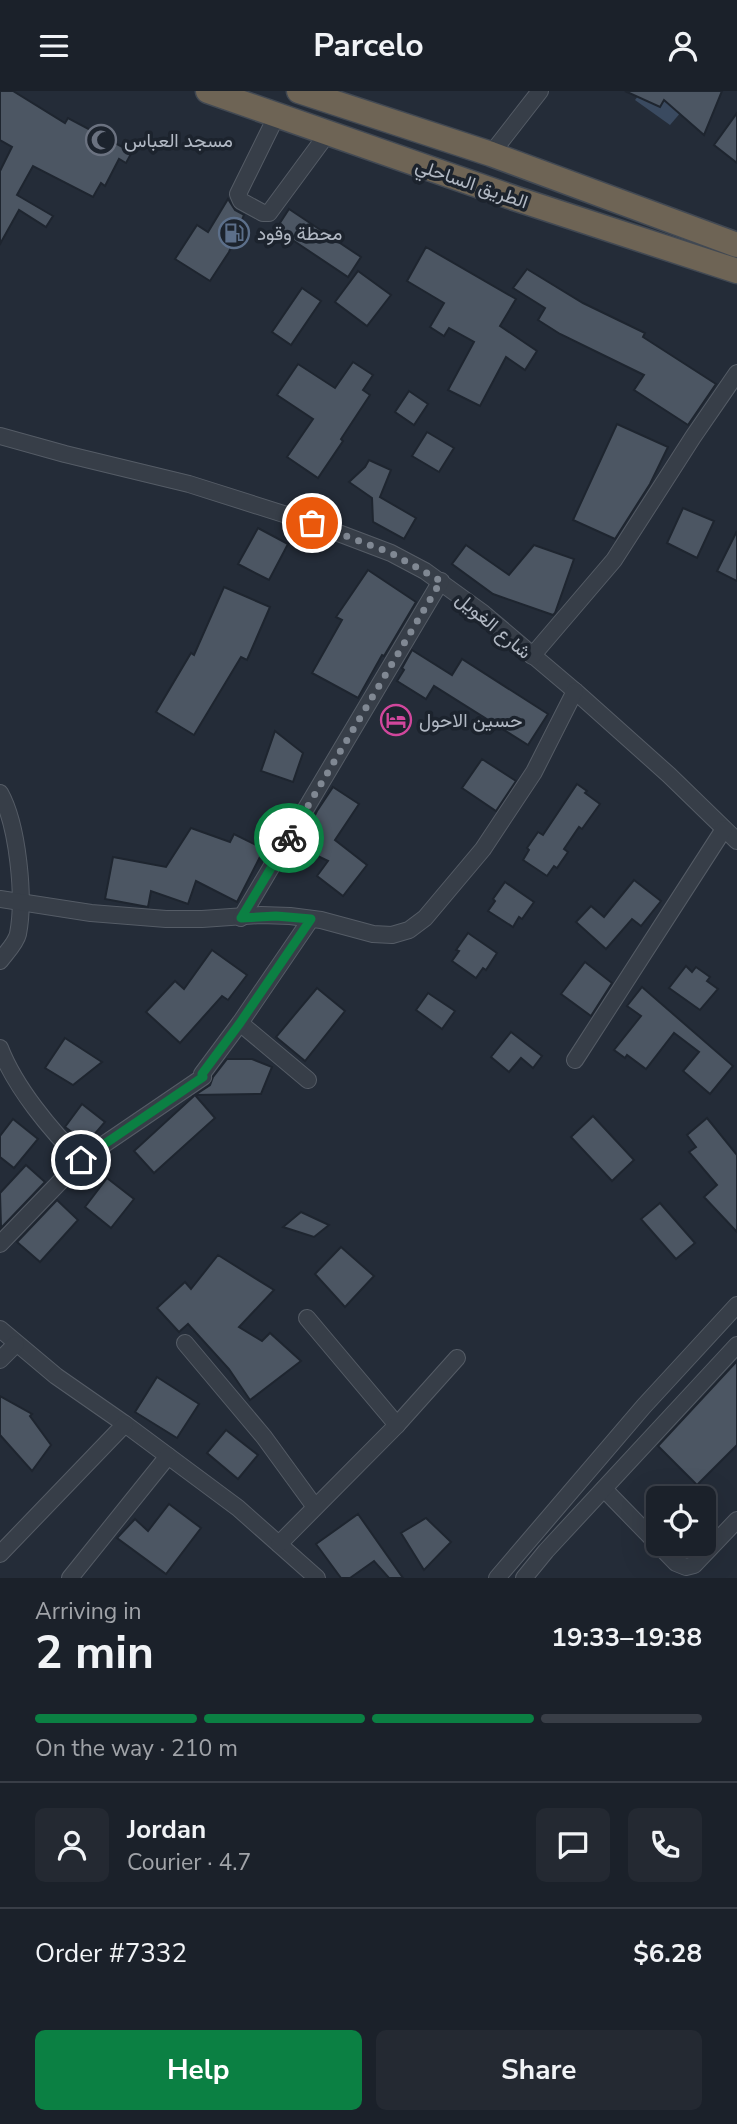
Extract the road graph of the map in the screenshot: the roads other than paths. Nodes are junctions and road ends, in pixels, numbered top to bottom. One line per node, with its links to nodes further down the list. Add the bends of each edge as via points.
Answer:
1 (208, 91): 4 (highway, الطريق الساحلي)
2 (299, 91): 6 (highway, الطريق الساحلي)
3 (540, 91): 6 (street)
4 (277, 115): 5 (highway, الطريق الساحلي); 5 (street, via 238,194 241,201 263,213 269,213)
5 (328, 133): 8 (highway, الطريق الساحلي)
6 (491, 154): 7 (highway, الطريق الساحلي)
7 (737, 245)
8 (737, 271)
9 (737, 373): 12 (street, via 614,560)
10 (0, 436): 11 (street, شارع الغويل, via 189,484 312,523 391,553)
11 (441, 581): 12 (street, شارع الغويل); 19 (street)
12 (532, 656): 13 (street, شارع الغويل)
13 (575, 691): 15 (street, شارع الغويل); 20 (street, via 534,772 483,849 425,918 392,935)
14 (0, 793): 18 (street, via 14,836)
15 (724, 829): 16 (street, شارع الغويل); 24 (street)
16 (737, 841)
17 (0, 899): 18 (street)
18 (20, 901): 19 (street, via 166,919); 21 (street, via 18,937)
19 (241, 918): 20 (street)
20 (311, 919): 22 (street)
21 (0, 961)
22 (240, 1023): 25 (street); 26 (street, via 203,1077)
23 (0, 1048): 26 (street, via 27,1097)
24 (575, 1060)
25 (308, 1080)
26 (81, 1160): 27 (street)
27 (0, 1244)
28 (737, 1305): 46 (street)
29 (307, 1318): 37 (street)
30 (0, 1329): 32 (street)
31 (185, 1343): 40 (street, via 264,1437)
32 (16, 1344): 35 (street); 36 (street)
33 (737, 1345): 39 (street)
34 (457, 1358): 37 (street)
35 (0, 1360)
36 (125, 1424): 38 (street); 43 (street)
37 (397, 1425): 40 (street)
38 (168, 1456): 42 (street); 45 (street)
39 (604, 1489): 41 (street, via 676,1563 686,1567 694,1565); 47 (street)
40 (314, 1507): 42 (street)
41 (737, 1520)
42 (279, 1544): 44 (street)
43 (0, 1554)
44 (311, 1575)
45 (70, 1578)
46 (497, 1578)
47 (524, 1578)

